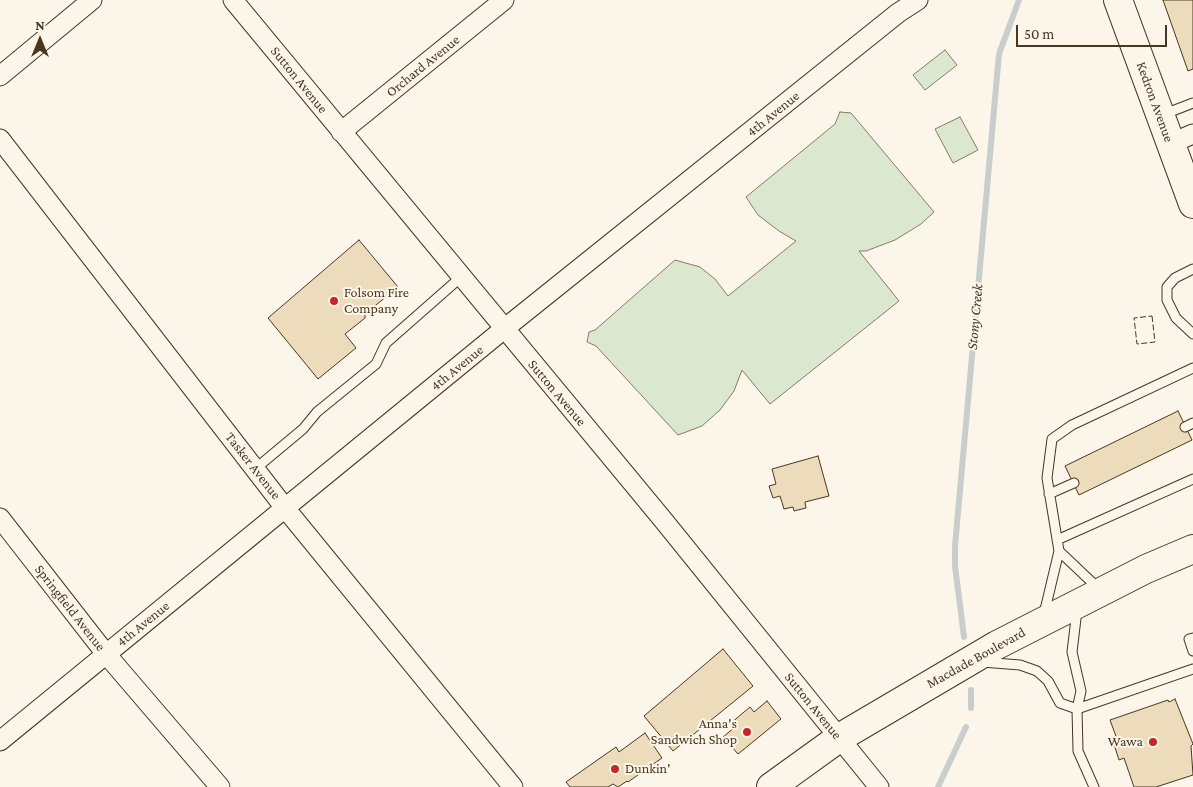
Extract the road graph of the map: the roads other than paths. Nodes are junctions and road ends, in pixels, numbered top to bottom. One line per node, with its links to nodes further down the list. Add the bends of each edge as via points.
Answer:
1 (92, 0): 6 (street)
2 (233, 0): 9 (street, Sutton Avenue)
3 (504, 0): 9 (street, Orchard Avenue)
4 (918, 0): 15 (street, 4th Avenue)
5 (1120, 1): 8 (main road, Kedron Avenue)
6 (0, 76)
7 (1193, 103): 8 (lane)
8 (1160, 116): 10 (main road, Kedron Avenue)
9 (341, 132): 14 (street, Sutton Avenue)
10 (1182, 139): 12 (main road, Kedron Avenue)
11 (0, 140): 18 (street, Tasker Avenue)
12 (1193, 204)
13 (1193, 269): 16 (lane, via 1175,278 1167,287 1166,300 1176,318)
14 (461, 277): 15 (street, Sutton Avenue); 18 (lane, via 386,343 376,364)
15 (504, 330): 22 (street, 4th Avenue); 35 (street, Sutton Avenue)
16 (1193, 334)
17 (1193, 368): 21 (lane, via 1072,425 1052,439 1047,478)
18 (255, 469): 22 (street, Tasker Avenue)
19 (1193, 479): 24 (lane)
20 (1074, 483): 21 (lane)
21 (1049, 494): 24 (lane)
22 (285, 508): 31 (street, 4th Avenue); 38 (street, Tasker Avenue)
23 (0, 518): 31 (street, Springfield Avenue)
24 (1057, 540): 26 (lane)
25 (1193, 548): 27 (main road, Macdade Boulevard)
26 (1059, 552): 27 (lane); 28 (lane)
27 (1090, 597): 28 (main road, Macdade Boulevard); 34 (lane, via 1072,652 1081,691)
28 (1042, 622): 32 (main road, Macdade Boulevard)
29 (1193, 638): 30 (lane, via 1189,639)
30 (1193, 651)
31 (106, 654): 36 (street, 4th Avenue); 37 (street, Springfield Avenue)
32 (969, 661): 34 (lane, via 1020,665 1037,671 1048,681 1060,703); 35 (main road, Macdade Boulevard)
33 (1193, 669): 34 (lane)
34 (1077, 709): 41 (lane, via 1078,751)
35 (839, 738): 39 (main road, Macdade Boulevard); 40 (street, Sutton Avenue)
36 (0, 741)
37 (220, 787)
38 (513, 787)
39 (771, 787)
40 (879, 787)
41 (1094, 787)

